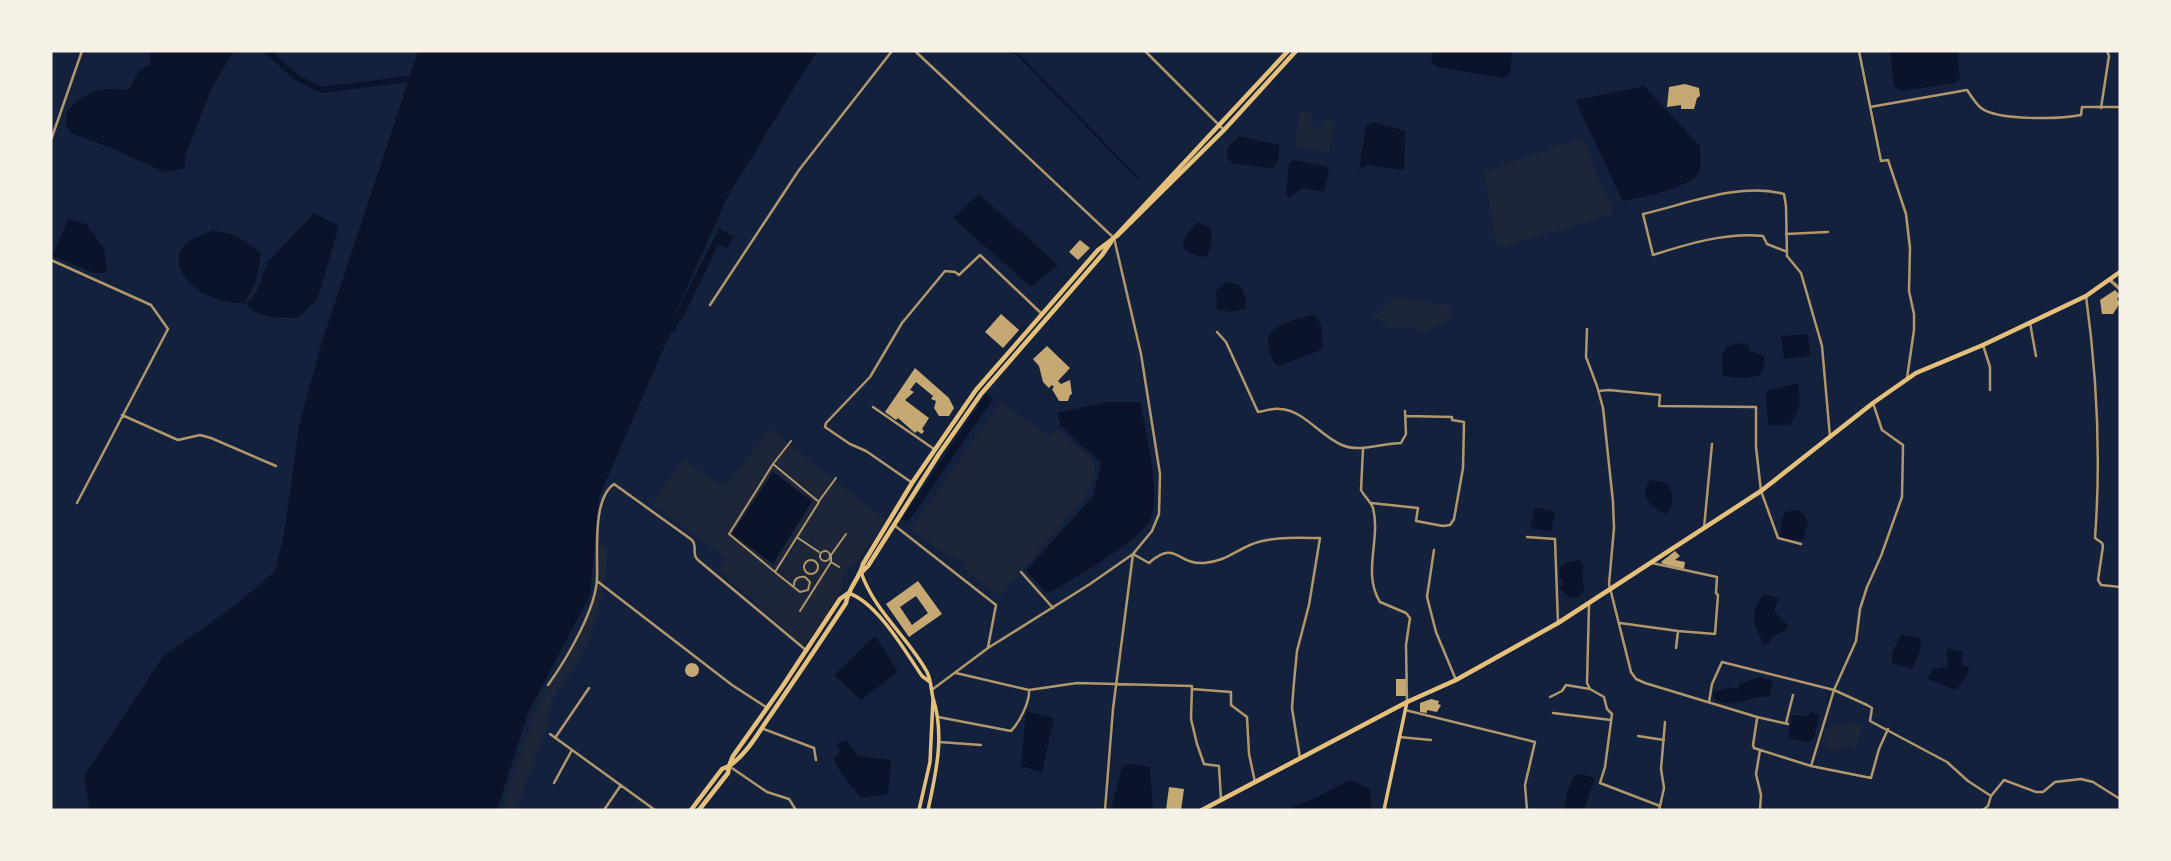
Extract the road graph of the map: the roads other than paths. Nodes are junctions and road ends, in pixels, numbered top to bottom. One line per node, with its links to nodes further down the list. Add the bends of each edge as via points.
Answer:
1 (82, 51): 13 (street)
2 (892, 51): 23 (street, via 799,170)
3 (915, 51): 16 (street)
4 (1145, 51): 12 (street)
5 (1289, 51): 12 (main road)
6 (1296, 51): 12 (main road)
7 (1859, 51): 9 (street)
8 (2107, 51): 11 (street)
9 (1870, 107): 11 (street, via 1967,90 1981,108 2018,117 2064,118 2081,115 2082,107); 30 (street, via 1881,161 1888,160 1906,214 1914,314)
10 (2120, 107): 11 (street)
11 (2101, 108)
12 (1222, 128): 16 (main road)
13 (51, 140)
14 (1828, 232): 15 (street)
15 (1786, 234): 17 (street); 17 (street, via 1784,194 1772,191 1726,194 1643,214 1653,255 1744,234 1763,236 1768,244)
16 (1114, 238): 24 (main road); 51 (main road, via 981,394); 59 (street, via 1141,354 1160,474 1159,514)
17 (1785, 251): 38 (street, via 1801,273 1822,346)
18 (51, 260): 36 (street, via 151,305 168,329)
19 (2120, 272): 20 (main road)
20 (2111, 281): 21 (street); 22 (main road)
21 (2120, 289)
22 (2086, 296): 25 (main road); 73 (street, via 2098,440 2095,538 2103,546 2098,580 2101,585)
23 (709, 304)
24 (1041, 314): 41 (main road, via 986,377); 46 (street, via 980,255 959,275 945,271 902,323 870,377 825,427)
25 (2030, 323): 28 (main road); 29 (street)
26 (1587, 329): 32 (street, via 1586,357)
27 (1217, 332): 42 (street, via 1258,412 1290,411 1340,445)
28 (1983, 345): 30 (main road); 31 (street, via 1990,367)
29 (2036, 356)
30 (1907, 378): 33 (main road)
31 (1990, 390)
32 (1599, 391): 47 (street, via 1660,395 1660,406 1756,407); 74 (street, via 1613,502)
33 (1873, 403): 38 (main road); 95 (street, via 1882,430 1903,445 1903,488 1862,601 1856,641)
34 (873, 407): 41 (street)
35 (1405, 411): 37 (street)
36 (121, 415): 44 (street, via 178,440 200,435 211,438); 49 (street)
37 (1405, 416): 42 (street, via 1406,434 1401,443); 50 (street, via 1452,417 1464,422 1463,468 1454,519 1443,526 1416,521 1418,508)
38 (1830, 437): 47 (main road)
39 (791, 441): 43 (street)
40 (1712, 444): 52 (street)
41 (934, 449): 46 (main road)
42 (1363, 449): 50 (street, via 1361,490)
43 (773, 464): 48 (street); 66 (street, via 729,534)
44 (276, 467)
45 (836, 478): 48 (street)
46 (912, 483): 67 (main road)
47 (1761, 491): 52 (main road); 56 (street, via 1778,538)
48 (819, 502): 54 (street)
49 (76, 503)
50 (1371, 503): 99 (street, via 1377,598 1410,618)
51 (894, 525): 67 (main road); 82 (street, via 996,605)
52 (1704, 528): 62 (main road)
53 (846, 534): 60 (street)
54 (796, 537): 58 (street); 66 (street)
55 (1527, 537): 79 (street, via 1555,540)
56 (1801, 544)
57 (1434, 550): 86 (street, via 1427,597)
58 (820, 553): 60 (street, via 826,551); 61 (street, via 821,559)
59 (1133, 554): 77 (street); 89 (street); 120 (street, via 1150,564 1168,552 1200,564 1227,559 1261,542 1320,538 1294,682 1292,709)
60 (831, 556): 61 (street)
61 (829, 561): 63 (street); 69 (street)
62 (1652, 563): 74 (main road); 81 (street, via 1717,577 1715,634)
63 (839, 567)
64 (805, 570): 65 (street, via 810,574); 65 (street, via 811,561 817,564); 70 (street)
65 (817, 571): 69 (street)
66 (775, 572): 72 (street)
67 (861, 572): 75 (main road); 87 (main road, via 874,600 929,674)
68 (1021, 572): 77 (street)
69 (823, 575): 78 (street)
70 (802, 576): 72 (street); 72 (street, via 810,582 808,590 800,592)
71 (597, 581): 84 (street, via 601,504 614,484 692,540 698,560); 88 (street, via 578,636); 101 (street)
72 (794, 585)
73 (2120, 587)
74 (1612, 589): 76 (main road); 80 (street)
75 (848, 593): 84 (main road, via 840,598); 87 (main road, via 878,616); 108 (main road, via 846,603)
76 (1589, 605): 79 (main road); 92 (street, via 1586,675)
77 (1053, 608): 82 (street)
78 (800, 611)
79 (1558, 623): 86 (main road)
80 (1620, 623): 81 (street); 100 (street, via 1636,679)
81 (1678, 631): 83 (street)
82 (988, 648): 85 (street)
83 (1676, 648)
84 (807, 651): 101 (main road)
85 (955, 673): 93 (street); 94 (street)
86 (1456, 680): 99 (main road)
87 (930, 682): 93 (main road)
88 (548, 685)
89 (1116, 685): 91 (street); 94 (street, via 1077,683); 138 (street)
90 (589, 688): 113 (street)
91 (1192, 689): 124 (street, via 1231,692 1231,705 1247,717); 129 (street, via 1191,719 1197,744 1204,764 1219,766)
92 (1590, 689): 98 (street, via 1566,685); 106 (street, via 1604,697)
93 (932, 690): 97 (main road)
94 (1029, 690): 104 (street, via 1030,700 1011,731)
95 (1834, 690): 100 (street, via 1722,662); 109 (street, via 1872,708 1870,722); 123 (street)
96 (1793, 695): 105 (street, via 1787,723)
97 (933, 697): 104 (main road); 136 (main road, via 930,762)
98 (1550, 697)
99 (1407, 702): 102 (main road); 120 (main road)
100 (1709, 702): 105 (street)
101 (768, 708): 122 (main road)
102 (1405, 710): 112 (main road); 141 (street, via 1535,742 1525,785)
103 (1553, 713): 106 (street)
104 (938, 717): 116 (main road)
105 (1757, 718): 119 (street, via 1753,745)
106 (1611, 720): 130 (street, via 1601,783)
107 (1665, 722): 115 (street)
108 (761, 729): 121 (street, via 814,748); 122 (main road)
109 (1888, 729): 123 (street, via 1871,778); 127 (street, via 1947,762)
110 (550, 734): 113 (street)
111 (1638, 736): 115 (street)
112 (1399, 737): 114 (street); 140 (main road)
113 (555, 738): 118 (street)
114 (1431, 740)
115 (1664, 740): 130 (street)
116 (939, 742): 117 (street); 137 (main road)
117 (981, 746)
118 (572, 750): 125 (street); 126 (street)
119 (1760, 750): 123 (street); 142 (street, via 1756,774 1762,794)
120 (1301, 759): 124 (main road)
121 (816, 760)
122 (729, 766): 133 (main road); 134 (main road); 135 (street, via 767,792 789,799)
123 (1811, 766)
124 (1255, 782): 129 (main road)
125 (554, 783)
126 (621, 785): 131 (street); 132 (street)
127 (1991, 796): 128 (street, via 2004,780 2043,792 2055,782 2081,779); 143 (street)
128 (2120, 799)
129 (1221, 800): 139 (main road)
130 (1660, 808)
131 (604, 810)
132 (655, 810)
133 (691, 810)
134 (699, 810)
135 (796, 810)
136 (919, 810)
137 (928, 810)
138 (1105, 810)
139 (1202, 810)
140 (1384, 810)
141 (1527, 810)
142 (1760, 810)
143 (1983, 810)

